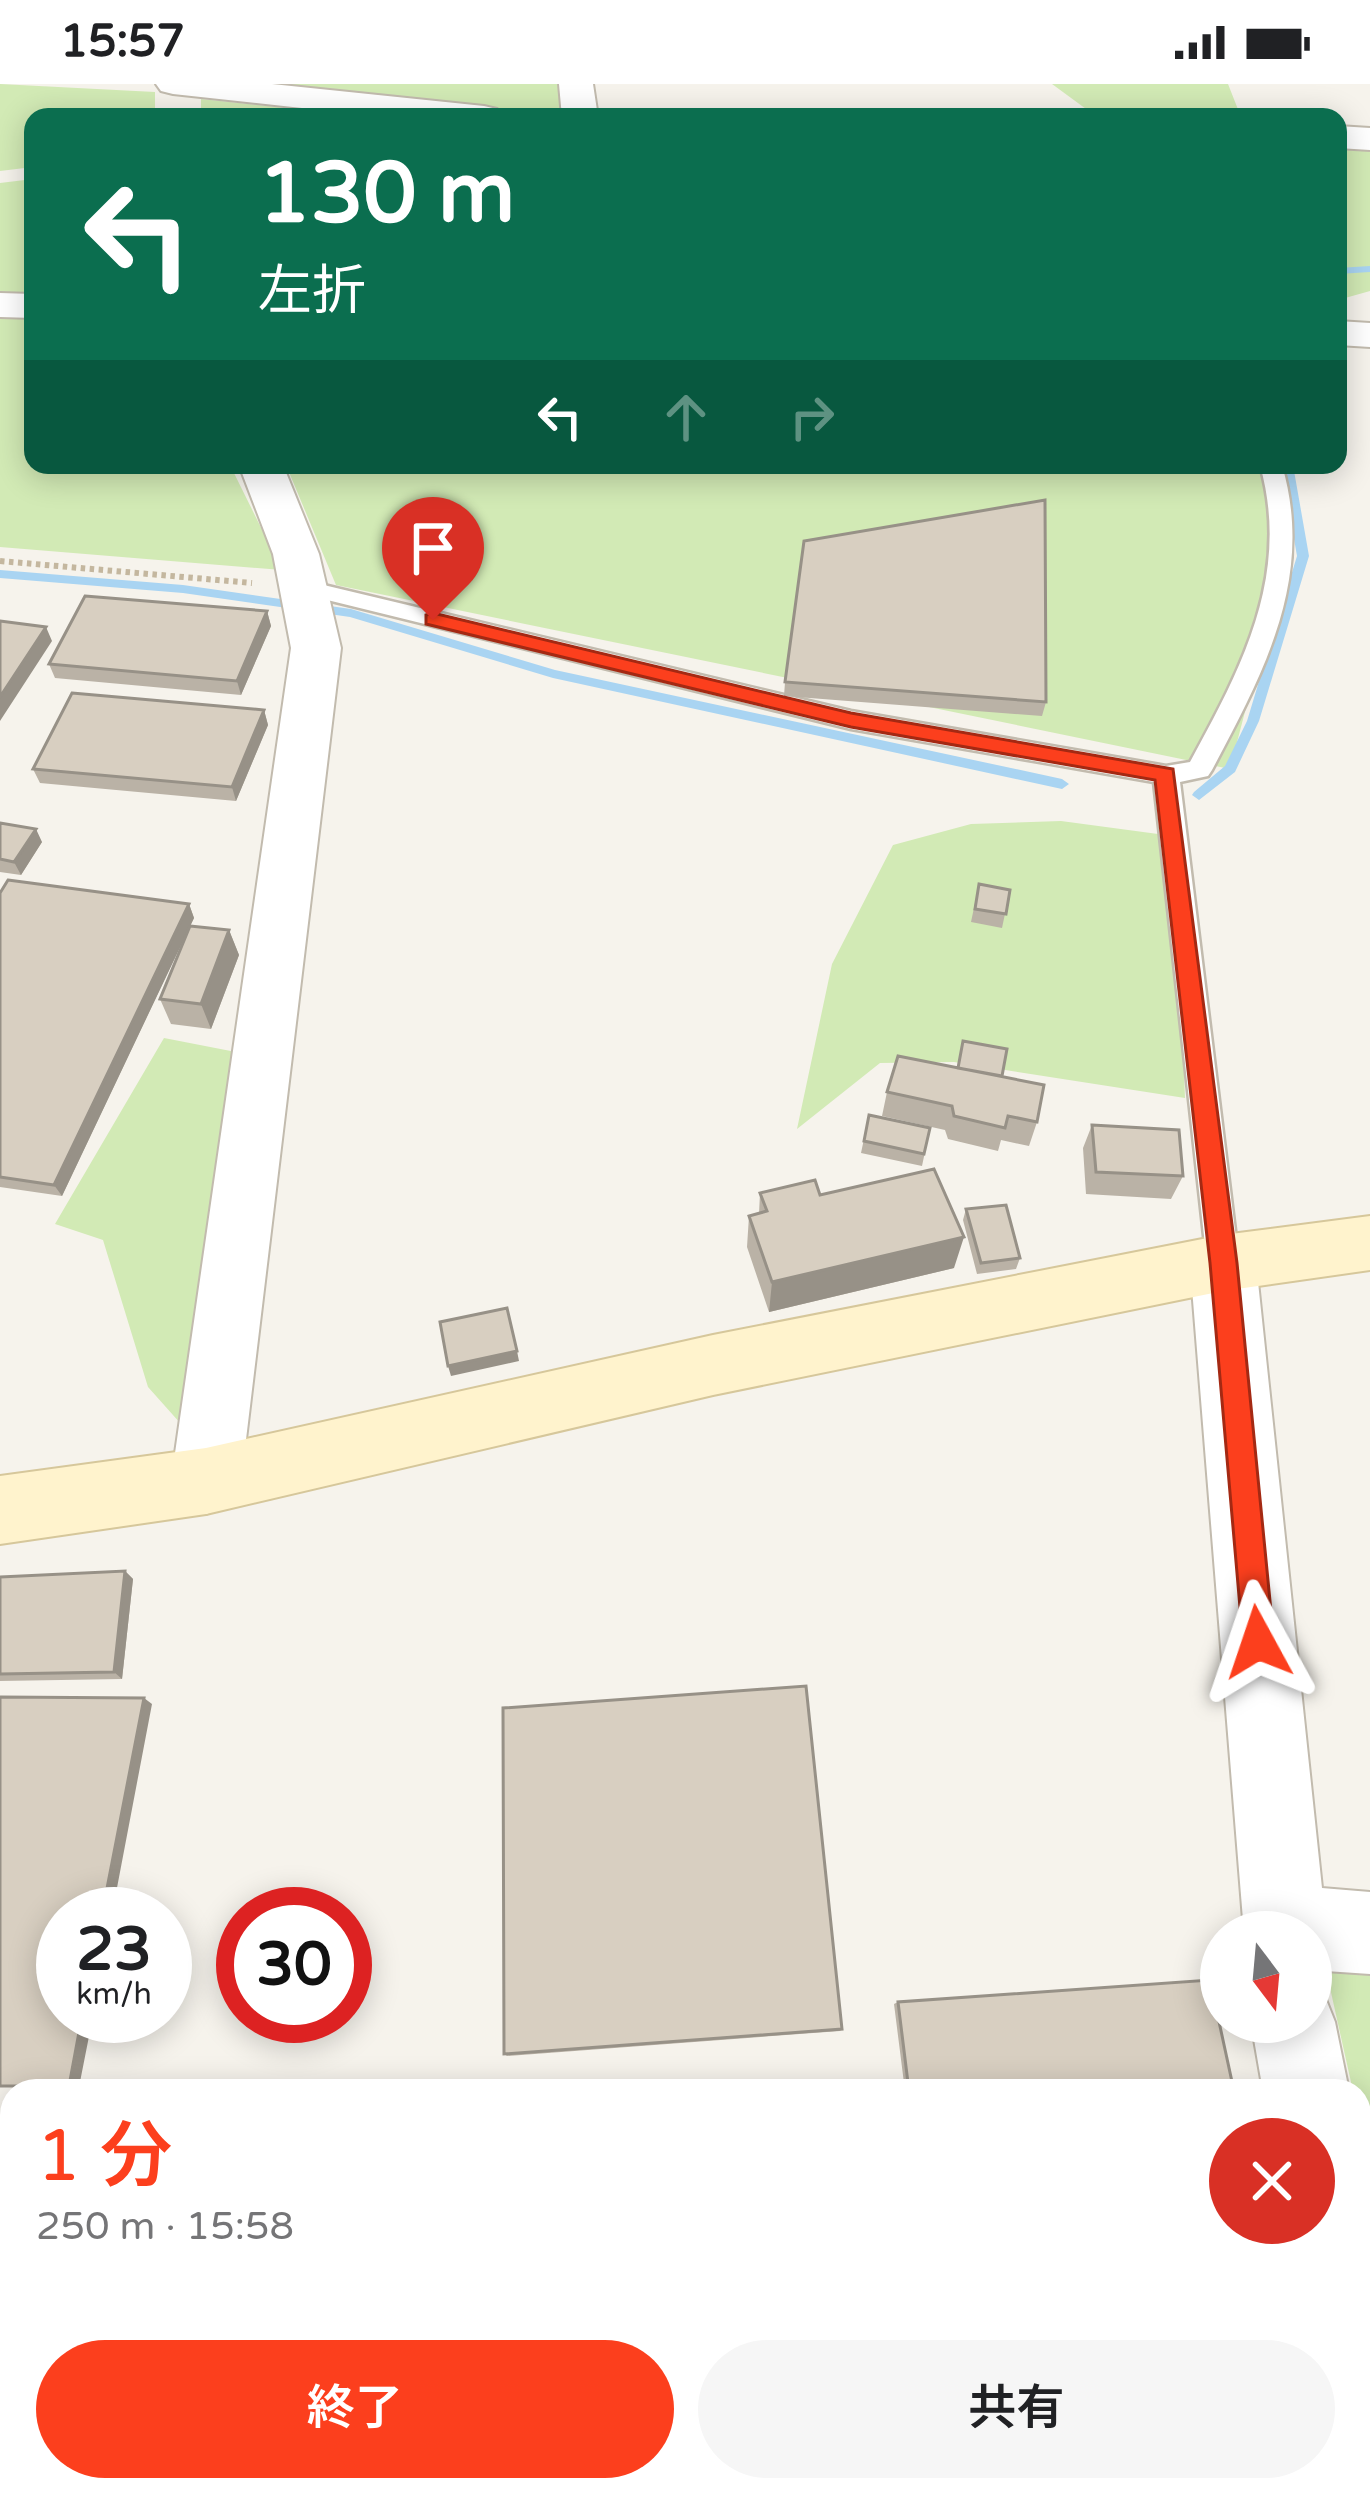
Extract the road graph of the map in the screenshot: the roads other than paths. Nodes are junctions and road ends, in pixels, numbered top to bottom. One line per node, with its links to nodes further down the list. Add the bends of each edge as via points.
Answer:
1 (177, 84): 2 (street)
2 (400, 108)
3 (265, 474): 5 (street)
4 (1273, 474): 6 (lane, via 1285,531 1278,584 1235,704 1199,770)
5 (310, 605): 6 (lane, via 851,720); 9 (street, via 316,648)
6 (1166, 775): 8 (lane)
7 (1370, 1243): 8 (street)
8 (1223, 1263): 9 (street, via 713,1365); 11 (street)
9 (206, 1481): 10 (street)
10 (0, 1510)
11 (1283, 1911)
12 (1332, 1932): 13 (street)
13 (1370, 1933)
14 (1297, 2043): 15 (street)
15 (1304, 2079)

